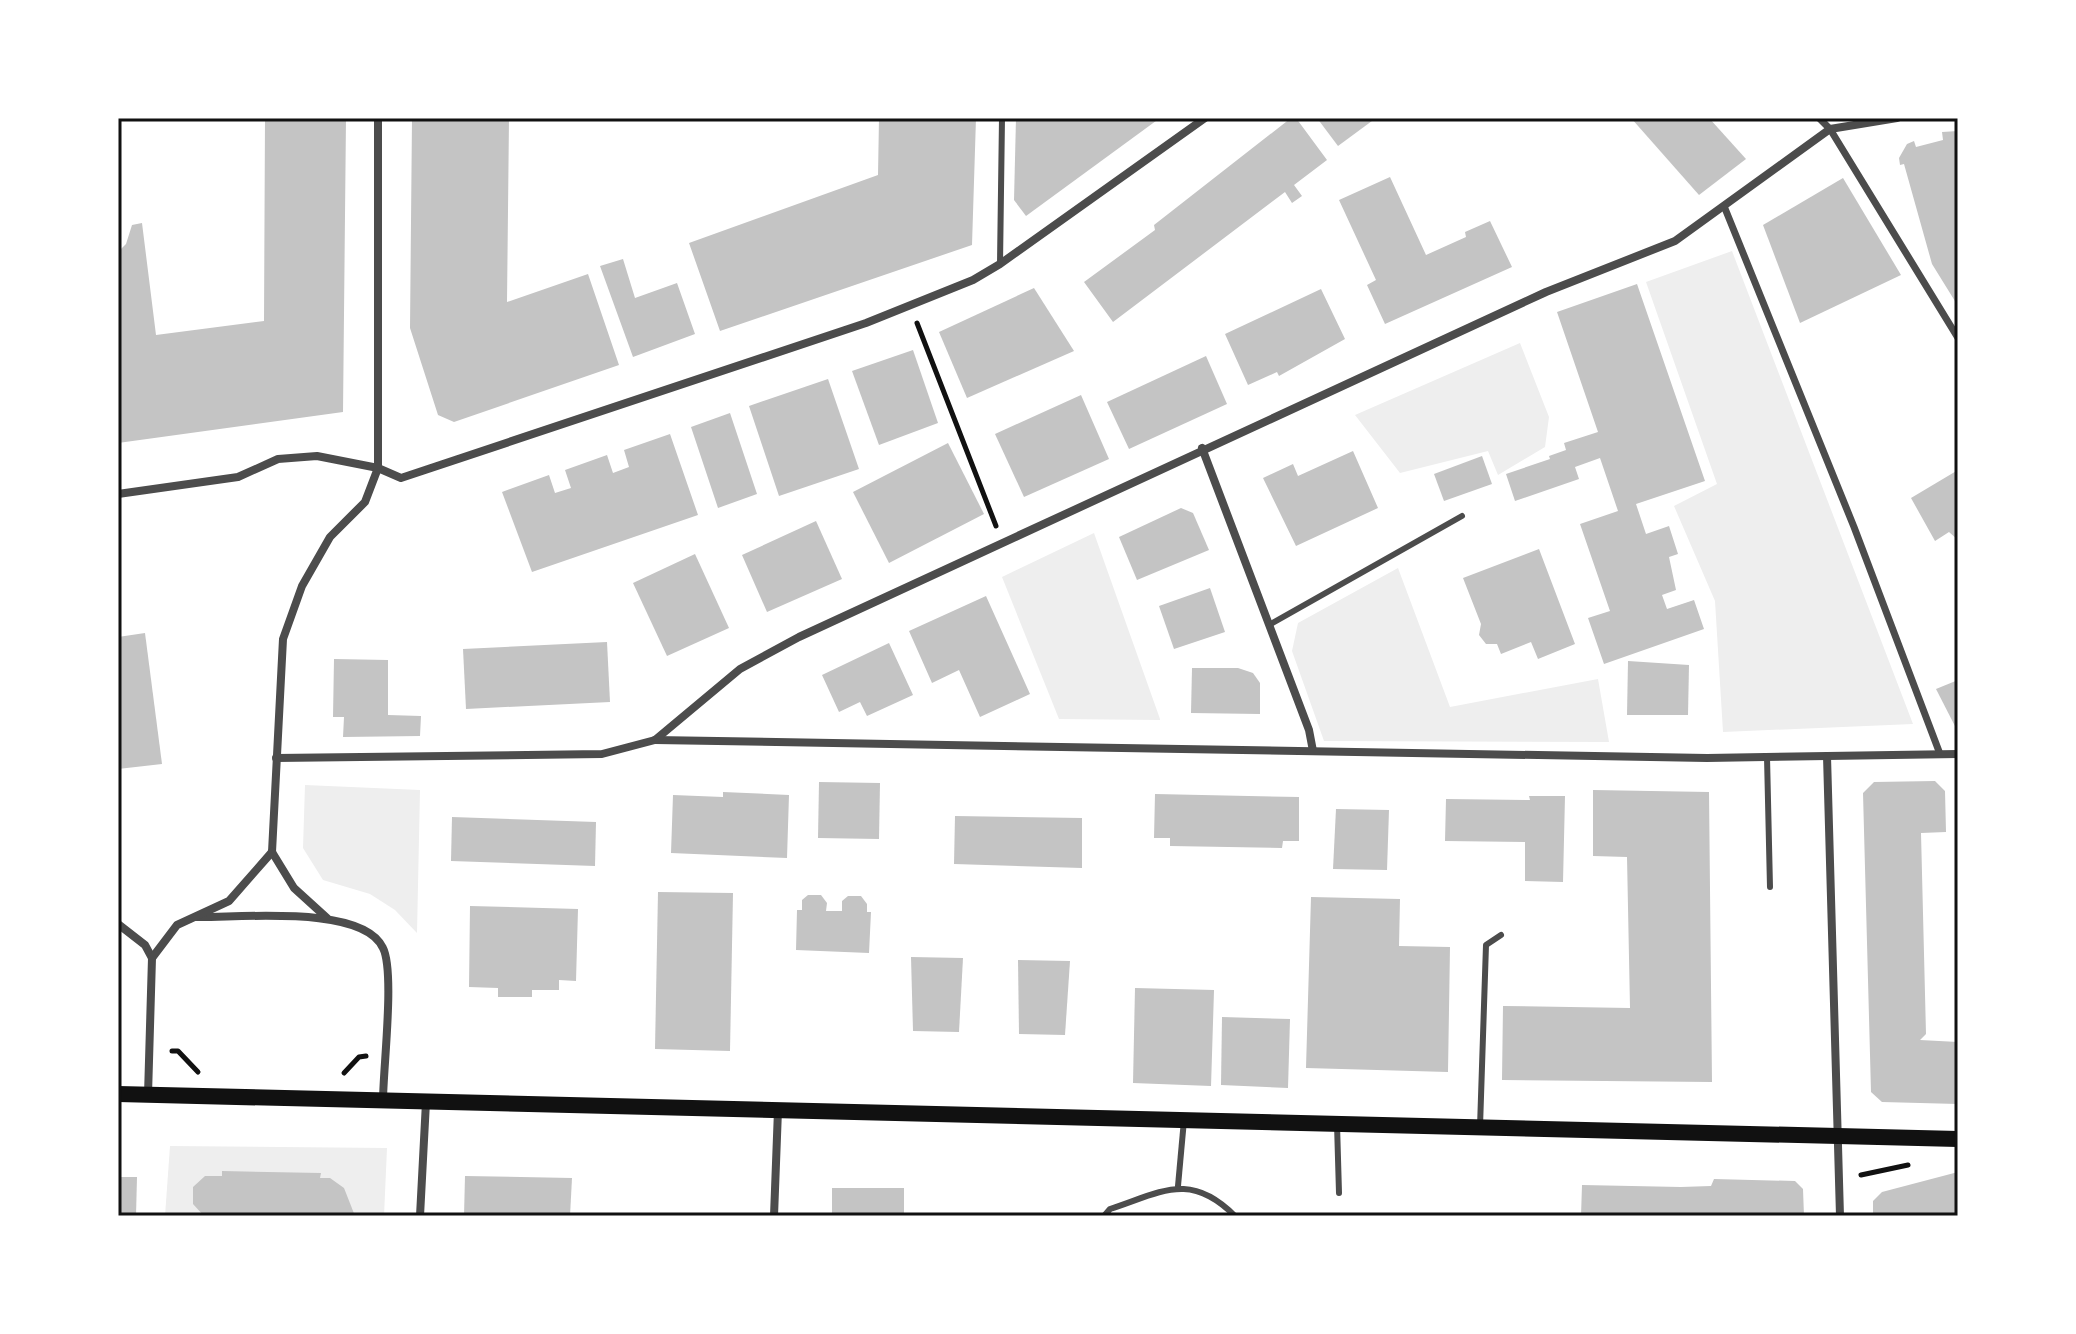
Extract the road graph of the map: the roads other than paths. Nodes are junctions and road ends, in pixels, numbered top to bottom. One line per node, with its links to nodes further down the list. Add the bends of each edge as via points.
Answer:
1 (378, 118): 11 (street)
2 (1002, 118): 8 (lane)
3 (1205, 118): 8 (street)
4 (1819, 118): 6 (street)
5 (1897, 118): 6 (street)
6 (1830, 129): 7 (street); 9 (street)
7 (1724, 206): 10 (street, via 1675,241 1546,292); 17 (street, via 1849,512)
8 (1000, 264): 11 (street, via 911,307 401,478)
9 (1958, 338)
10 (1202, 448): 14 (street); 15 (street, via 799,637 740,669)
11 (378, 468): 12 (street, via 317,456 278,459 238,477); 21 (street, via 365,502 330,537 302,586 283,639)
12 (118, 494)
13 (1462, 516): 14 (lane)
14 (1269, 625): 16 (street)
15 (655, 740): 16 (street); 21 (street, via 602,754)
16 (1313, 751): 20 (street)
17 (1940, 754): 18 (street); 19 (street)
18 (1958, 754)
19 (1827, 756): 20 (street); 37 (street)
20 (1767, 757): 23 (lane)
21 (276, 758): 22 (street)
22 (272, 852): 24 (street, via 229,901); 25 (street, via 294,888)
23 (1770, 887)
24 (196, 917): 25 (street); 28 (street, via 177,925)
25 (327, 919): 31 (street, via 368,930 383,948)
26 (118, 924): 28 (street, via 145,945)
27 (1501, 935): 36 (lane, via 1486,945)
28 (152, 958): 30 (street)
29 (118, 1094): 30 (main road)
30 (148, 1095): 31 (main road)
31 (383, 1102): 32 (main road)
32 (426, 1102): 33 (main road); 41 (street)
33 (778, 1110): 34 (main road); 42 (street)
34 (1184, 1120): 35 (main road); 39 (lane)
35 (1337, 1124): 36 (main road); 40 (lane)
36 (1480, 1127): 37 (main road)
37 (1838, 1136): 38 (main road); 45 (street)
38 (1958, 1139)
39 (1178, 1186): 43 (lane, via 1110,1209); 44 (lane, via 1215,1197)
40 (1339, 1193)
41 (420, 1216)
42 (774, 1216)
43 (1104, 1216)
44 (1235, 1216)
45 (1840, 1216)

